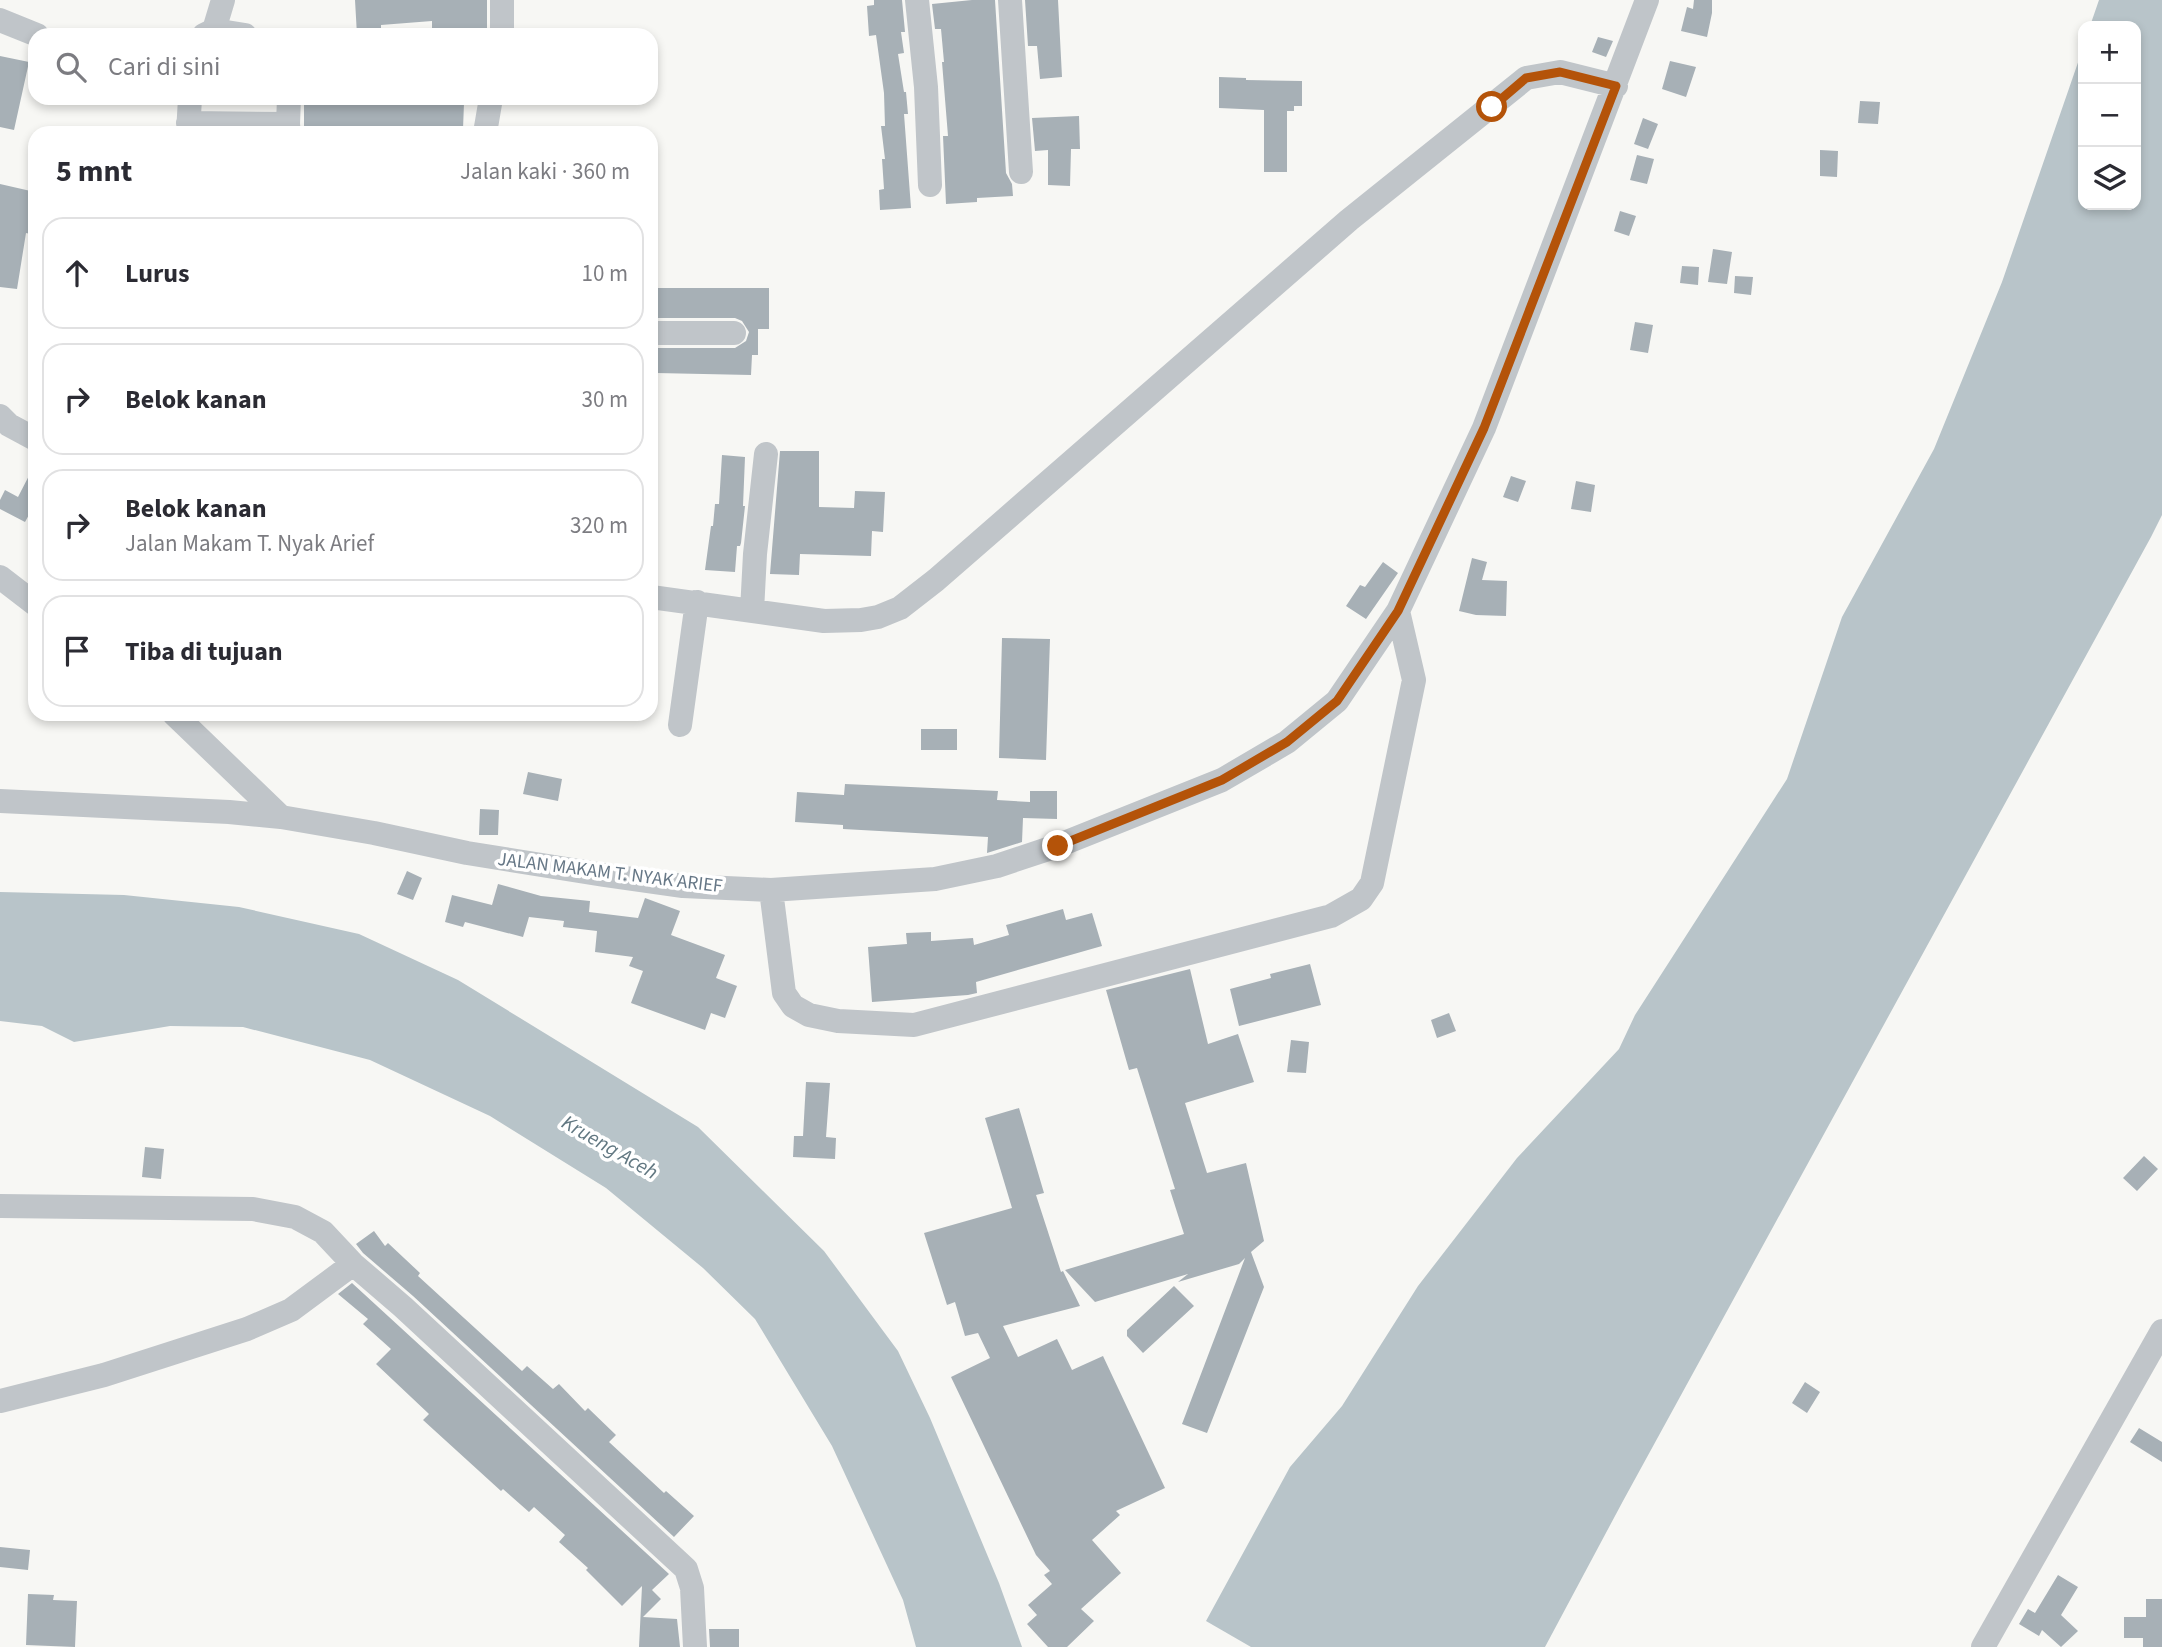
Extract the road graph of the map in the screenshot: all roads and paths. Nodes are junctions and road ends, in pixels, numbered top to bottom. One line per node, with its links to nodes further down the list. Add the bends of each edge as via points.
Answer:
1 (223, 0): 7 (street)
2 (502, 0): 8 (street)
3 (917, 0): 18 (street)
4 (1010, 0): 17 (street)
5 (1647, 0): 10 (street, JALAN MAKAM T. NYAK ARIEF)
6 (0, 20): 9 (street)
7 (211, 28)
8 (502, 28)
9 (28, 31)
10 (1616, 86): 28 (street, via 1560,72 1526,78 1349,220 900,608 861,621); 29 (street, JALAN MAKAM T. NYAK ARIEF, via 1484,428)
11 (190, 105): 14 (street)
12 (289, 105): 15 (street)
13 (490, 105): 16 (street)
14 (188, 126)
15 (289, 126)
16 (486, 126)
17 (1021, 172)
18 (930, 185)
19 (658, 333): 20 (street)
20 (734, 333)
21 (0, 415): 22 (street)
22 (28, 435)
23 (766, 454): 28 (street)
24 (0, 577): 26 (street)
25 (658, 598): 27 (street)
26 (28, 599)
27 (697, 602): 28 (street); 31 (street)
28 (752, 611)
29 (1398, 611): 34 (street, JALAN MAKAM T. NYAK ARIEF, via 1337,701 1287,742 1222,780 997,866 935,879); 34 (street, via 1414,680 1372,883 1361,900 1331,916 980,1009 901,1025 838,1021 793,1006 784,993)
30 (181, 721): 33 (street)
31 (680, 725)
32 (0, 801): 33 (street, JALAN MAKAM T. NYAK ARIEF)
33 (281, 817): 34 (street, JALAN MAKAM T. NYAK ARIEF, via 604,875 683,886)
34 (771, 890)
35 (0, 1206): 36 (street, via 253,1209 295,1217 323,1233)
36 (353, 1264): 38 (street, via 291,1310 247,1329 104,1375); 39 (street, via 686,1569 692,1588)
37 (2162, 1331): 40 (street)
38 (0, 1401)
39 (695, 1647)
40 (1983, 1647)

